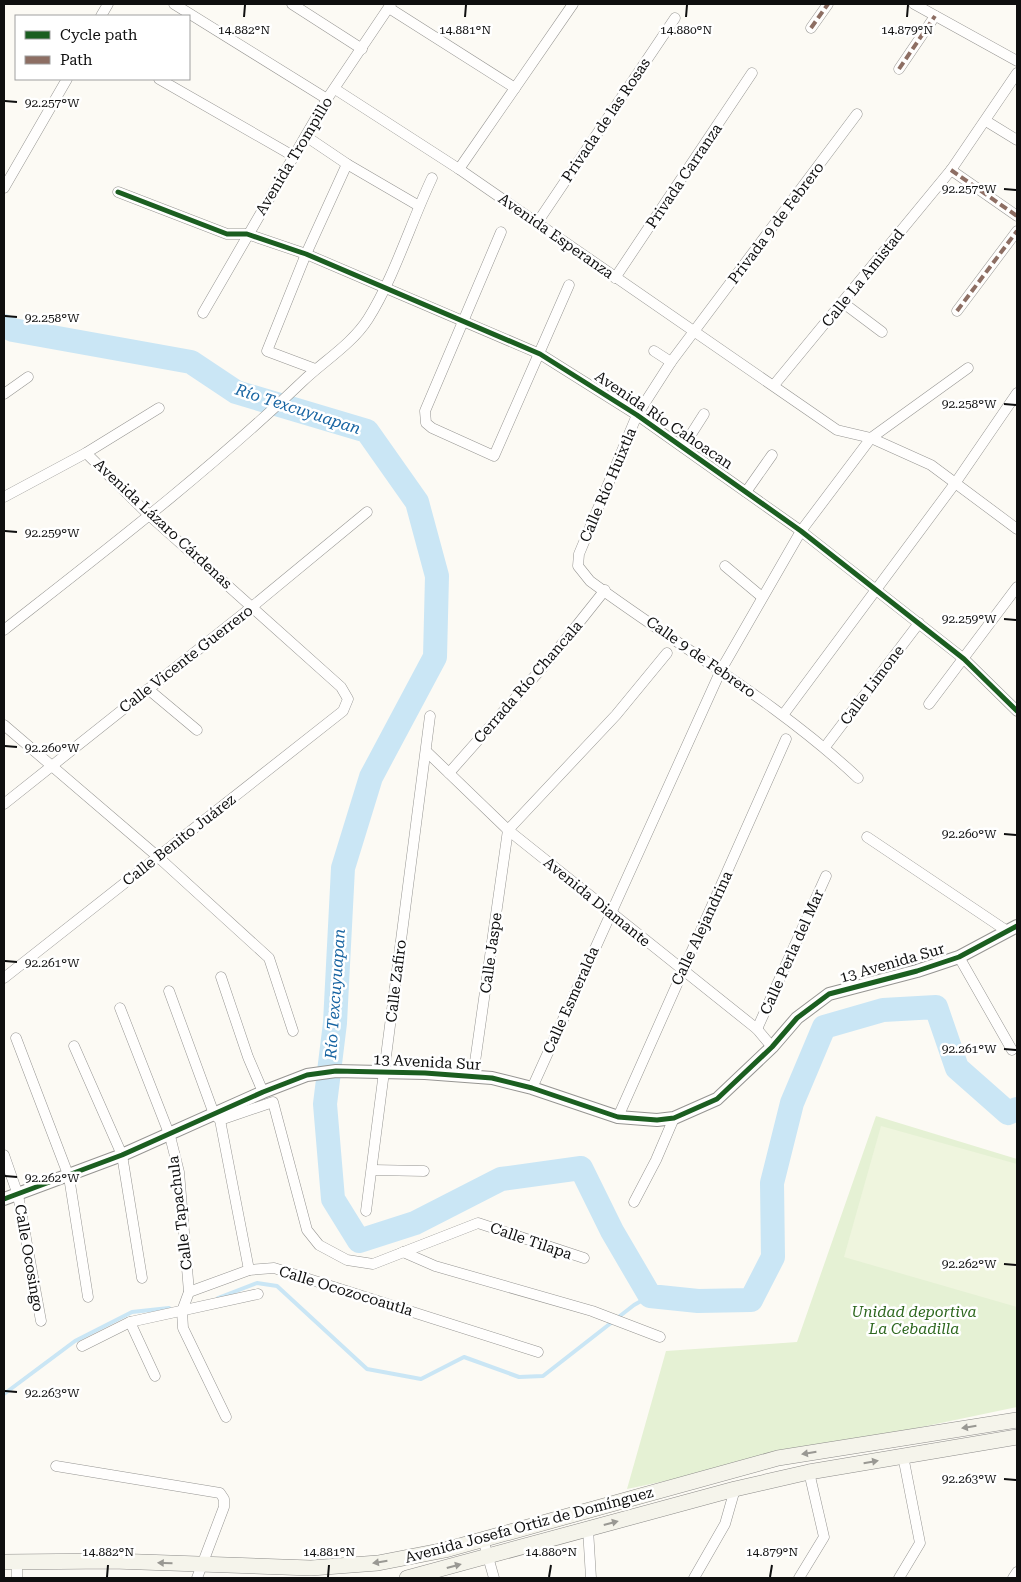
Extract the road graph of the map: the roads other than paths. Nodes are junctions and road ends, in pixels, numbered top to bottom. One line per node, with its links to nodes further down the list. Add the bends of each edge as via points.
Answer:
1 (174, 4): 19 (street)
2 (292, 4): 10 (street)
3 (573, 4): 17 (street)
4 (828, 4): 9 (street)
5 (914, 4): 7 (street)
6 (390, 6): 10 (street, Avenida Trompillo); 17 (street)
7 (935, 16): 11 (street); 12 (street)
8 (675, 18): 33 (street, Privada de las Rosas)
9 (811, 28)
10 (362, 49): 18 (street, Avenida Trompillo)
11 (1017, 61)
12 (899, 69)
13 (752, 73): 38 (street, Privada Carranza)
14 (1017, 73): 21 (street, Calle La Amistad)
15 (66, 80): 29 (street)
16 (161, 80): 24 (street)
17 (515, 88): 26 (street)
18 (335, 89): 19 (street, Avenida Trompillo); 26 (street, Avenida Esperanza)
19 (328, 99): 22 (street, Avenida Trompillo)
20 (857, 114): 45 (street, Privada 9 de Febrero)
21 (986, 121): 23 (street); 27 (street, Calle La Amistad)
22 (307, 137): 24 (street, Avenida Trompillo); 25 (street)
23 (1017, 140)
24 (295, 157): 36 (street, Avenida Trompillo)
25 (347, 164): 31 (street); 37 (street)
26 (460, 169): 33 (street, Avenida Esperanza)
27 (951, 170): 32 (street); 41 (street, Calle La Amistad)
28 (432, 178): 31 (street)
29 (4, 188)
30 (118, 192): 36 (street, Avenida Río Cahoacan, via 227,234)
31 (419, 206): 40 (street)
32 (1017, 216)
33 (537, 223): 38 (street, Avenida Esperanza)
34 (1017, 231): 42 (street)
35 (501, 232): 44 (street)
36 (247, 234): 37 (street, Avenida Río Cahoacan); 43 (street, Avenida Trompillo)
37 (306, 254): 40 (street, Avenida Río Cahoacan); 51 (street, via 267,351)
38 (615, 278): 45 (street, Avenida Esperanza)
39 (569, 285): 48 (street)
40 (384, 288): 44 (street, Avenida Río Cahoacan); 51 (street, via 368,320)
41 (842, 302): 46 (street); 53 (street, Calle La Amistad)
42 (957, 311)
43 (203, 313)
44 (462, 320): 48 (street, Avenida Río Cahoacan); 48 (street, via 425,411 426,423 494,456)
45 (695, 332): 49 (street, Calle Río Huixtla); 53 (street, Avenida Esperanza)
46 (882, 332)
47 (654, 351): 49 (street)
48 (540, 354): 58 (street, Avenida Río Cahoacan)
49 (671, 362): 58 (street, Calle Río Huixtla)
50 (968, 368): 59 (street, Calle Esmeralda)
51 (315, 369): 67 (street, via 268,416)
52 (28, 377): 55 (street)
53 (774, 385): 59 (street, Avenida Esperanza, via 838,430)
54 (1017, 393): 63 (street)
55 (4, 394)
56 (159, 408): 61 (street)
57 (704, 414): 60 (street)
58 (637, 415): 60 (street, Avenida Río Cahoacan); 70 (street, Calle Río Huixtla, via 579,554)
59 (871, 438): 63 (street, Avenida Esperanza, via 931,465); 69 (street, Calle Esmeralda)
60 (683, 447): 64 (street, Avenida Río Cahoacan)
61 (86, 453): 65 (street); 67 (street, Avenida Lázaro Cárdenas)
62 (772, 455): 64 (street)
63 (956, 482): 68 (street, Avenida Esperanza); 74 (street)
64 (746, 492): 69 (street, Avenida Río Cahoacan)
65 (4, 497)
66 (367, 512): 76 (street, Calle Vicente Guerrero)
67 (150, 516): 76 (street, Avenida Lázaro Cárdenas); 78 (street)
68 (1017, 529)
69 (801, 531): 74 (street, Avenida Río Cahoacan); 75 (street, Calle Esmeralda)
70 (578, 566): 73 (street, Calle 9 de Febrero, via 590,581)
71 (725, 566): 75 (street)
72 (1017, 588): 80 (street)
73 (606, 590): 81 (street, Calle 9 de Febrero); 94 (street, Cerrada Río Chancala)
74 (877, 590): 77 (street, Avenida Río Cahoacan); 86 (street)
75 (762, 597): 81 (street, Calle Esmeralda)
76 (253, 606): 82 (street, Calle Vicente Guerrero); 83 (street, Avenida Lázaro Cárdenas, via 341,687)
77 (919, 623): 80 (street, Avenida Río Cahoacan); 91 (street, Calle Limone)
78 (4, 630)
79 (667, 652): 97 (street, via 616,715)
80 (964, 659): 84 (street); 85 (street, Avenida Río Cahoacan)
81 (720, 670): 86 (street, Calle 9 de Febrero); 101 (street, Calle Esmeralda)
82 (148, 690): 89 (street); 93 (street, Calle Vicente Guerrero)
83 (348, 699): 99 (street, Calle Benito Juárez, via 343,712)
84 (929, 704)
85 (1017, 711)
86 (783, 715): 91 (street, Calle 9 de Febrero)
87 (430, 716): 92 (street, Calle Zafiro)
88 (4, 725): 93 (street)
89 (197, 730)
90 (786, 740): 104 (street, Calle Alejandrina)
91 (825, 747): 95 (street, Calle 9 de Febrero)
92 (426, 751): 94 (street, Avenida Diamante); 115 (street, Calle Zafiro)
93 (52, 766): 96 (street, Calle Vicente Guerrero); 99 (street)
94 (449, 773): 97 (street, Avenida Diamante)
95 (858, 778)
96 (4, 804)
97 (508, 830): 101 (street, Avenida Diamante); 116 (street, Calle Jaspe)
98 (867, 837): 102 (street)
99 (158, 856): 106 (street, Calle Benito Juárez); 110 (street, via 269,958)
100 (826, 876): 109 (street, Calle Perla del Mar)
101 (610, 912): 104 (street, Avenida Diamante); 117 (street, Calle Esmeralda)
102 (1012, 929): 103 (street, 13 Avenida Sur)
103 (959, 957): 113 (street, 13 Avenida Sur, via 828,994 797,1018); 114 (street)
104 (682, 970): 109 (street, Avenida Diamante); 120 (street, Calle Alejandrina)
105 (220, 977): 118 (street)
106 (4, 978)
107 (169, 991): 119 (street)
108 (120, 1008): 122 (street, Calle Tapachula)
109 (757, 1029): 113 (street, Avenida Diamante)
110 (293, 1031)
111 (16, 1038): 127 (street)
112 (74, 1046): 124 (street)
113 (772, 1047): 121 (street, 13 Avenida Sur, via 717,1099)
114 (1012, 1050)
115 (384, 1072): 116 (street, 13 Avenida Sur); 118 (street, 13 Avenida Sur, via 336,1071 308,1075); 125 (street, Calle Zafiro)
116 (473, 1076): 117 (street, 13 Avenida Sur)
117 (532, 1088): 120 (street, 13 Avenida Sur)
118 (263, 1092): 119 (street, 13 Avenida Sur)
119 (217, 1117): 122 (street, 13 Avenida Sur); 132 (street, via 273,1102 307,1230 319,1245 347,1260 373,1264); 134 (street)
120 (618, 1117): 121 (street, 13 Avenida Sur)
121 (674, 1118): 130 (street)
122 (170, 1136): 124 (street, 13 Avenida Sur); 136 (street, Calle Tapachula, via 179,1172)
123 (4, 1154): 128 (street, Calle Ocosingo)
124 (122, 1156): 127 (street, 13 Avenida Sur); 135 (street)
125 (372, 1170): 126 (street); 131 (street, Calle Zafiro)
126 (424, 1171)
127 (69, 1177): 128 (street, 13 Avenida Sur); 138 (street)
128 (18, 1194): 129 (street, 13 Avenida Sur); 140 (street, Calle Ocosingo)
129 (4, 1199)
130 (634, 1202)
131 (366, 1210)
132 (402, 1252): 133 (street, Calle Tilapa, via 478,1223); 142 (street, via 435,1266 592,1310)
133 (584, 1258)
134 (249, 1270): 136 (street, Calle Ocozocoautla); 144 (street, Calle Ocozocoautla, via 274,1268)
135 (142, 1278)
136 (189, 1292): 139 (street)
137 (258, 1294): 139 (street)
138 (88, 1297)
139 (182, 1311): 141 (street); 146 (street, via 183,1328)
140 (40, 1321)
141 (130, 1322): 143 (street); 145 (street)
142 (660, 1337)
143 (82, 1346)
144 (538, 1352)
145 (155, 1376)
146 (226, 1417)
147 (1017, 1420): 154 (main road, Avenida Josefa Ortiz de Domínguez, one-way to 154, via 778,1458)
148 (1017, 1437): 149 (main road, Avenida Josefa Ortiz de Domínguez)
149 (903, 1456): 151 (main road, Avenida Josefa Ortiz de Domínguez, one-way to 149); 165 (street, via 920,1543)
150 (56, 1466): 157 (street, via 220,1493 224,1507)
151 (809, 1472): 152 (main road, Avenida Josefa Ortiz de Domínguez); 164 (street, via 824,1537)
152 (735, 1489): 153 (main road, Avenida Josefa Ortiz de Domínguez, one-way to 152); 163 (street, via 725,1524)
153 (588, 1530): 155 (main road, Avenida Josefa Ortiz de Domínguez); 162 (street)
154 (483, 1539): 155 (street); 157 (main road, Avenida Josefa Ortiz de Domínguez, one-way to 157, via 378,1563)
155 (489, 1557): 160 (main road, Avenida Josefa Ortiz de Domínguez, one-way to 155); 161 (street)
156 (10, 1562): 157 (main road, Avenida Josefa Ortiz de Domínguez, one-way to 156, via 113,1561); 159 (street)
157 (199, 1571)
158 (1017, 1572): 166 (street)
159 (17, 1578)
160 (407, 1578)
161 (494, 1578)
162 (591, 1578)
163 (694, 1578)
164 (799, 1578)
165 (899, 1578)
166 (1014, 1578)

